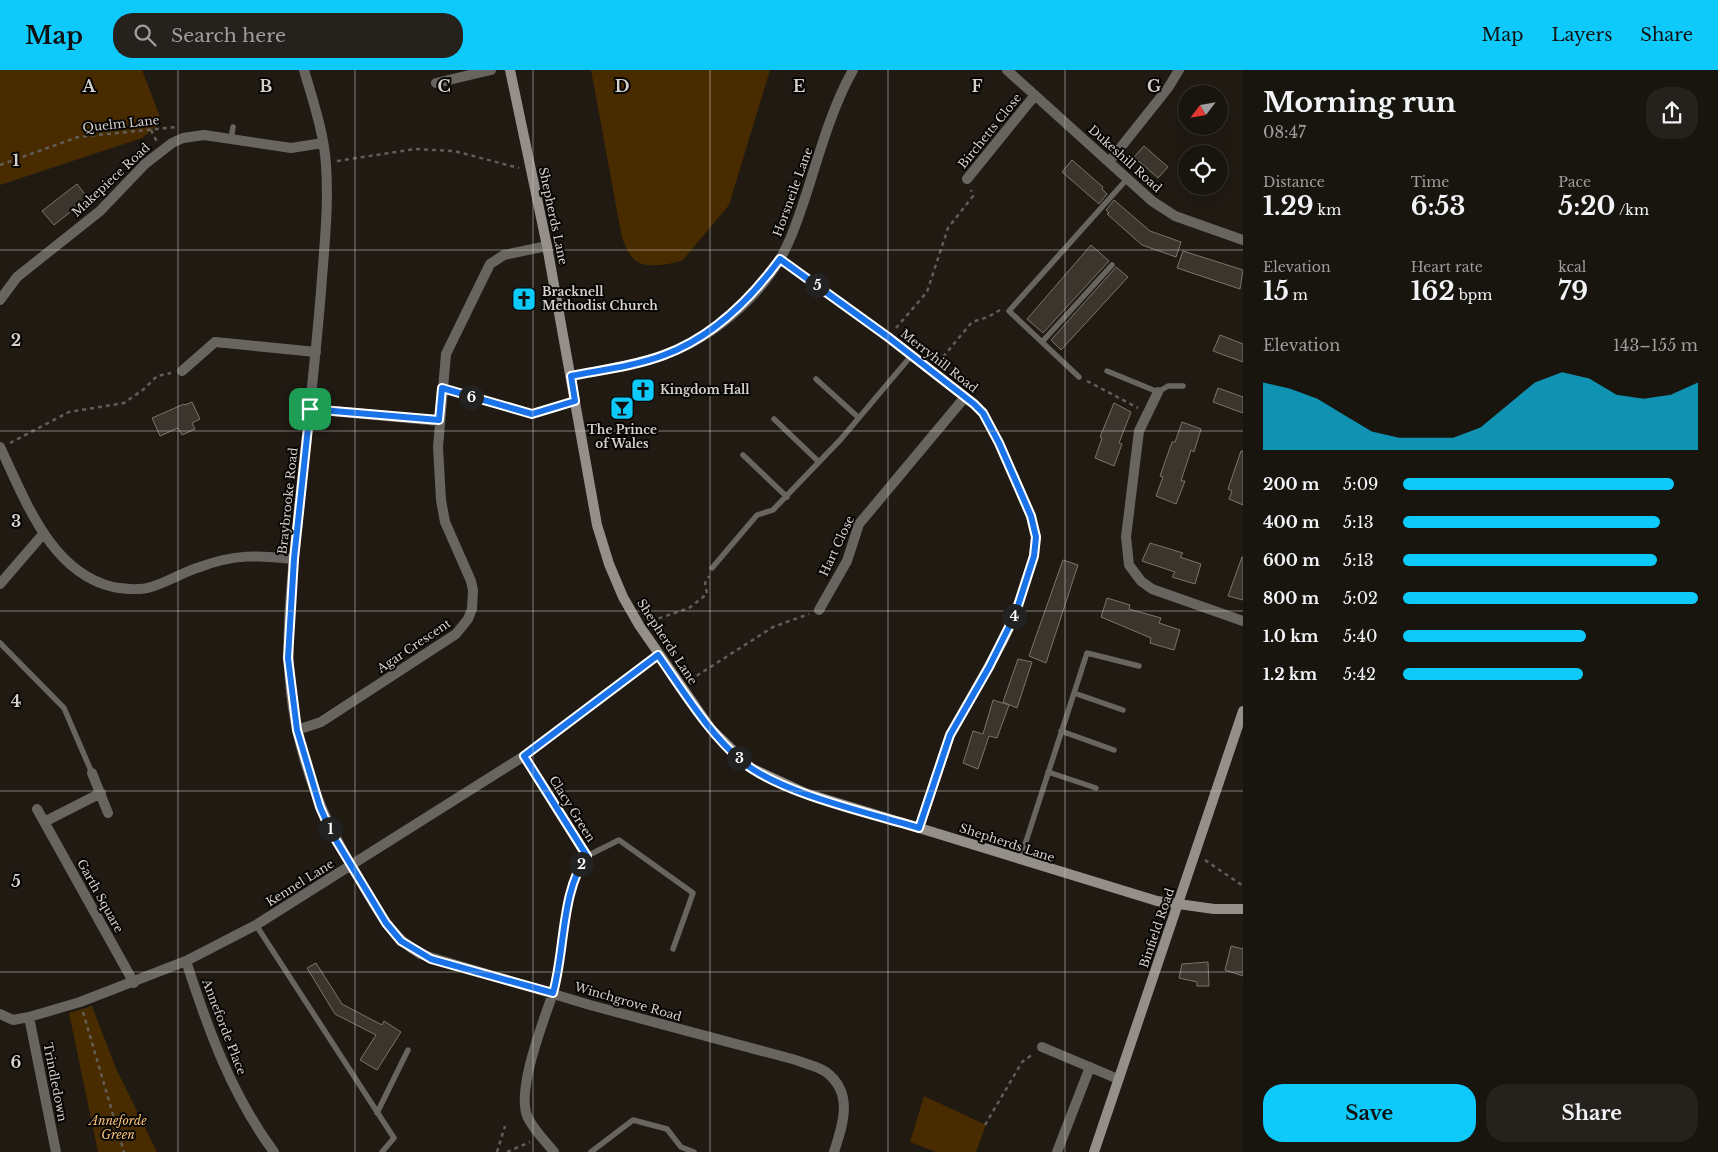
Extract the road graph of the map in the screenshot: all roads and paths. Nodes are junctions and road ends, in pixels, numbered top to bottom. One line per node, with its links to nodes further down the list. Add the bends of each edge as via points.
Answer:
1 (304, 70): 12 (street, Braybrooke Road)
2 (491, 70): 7 (street)
3 (510, 70): 16 (street, Shepherds Lane)
4 (853, 70): 21 (street, Horsneile Lane, via 837,103 792,236)
5 (1007, 70): 8 (street, Dukeshill Road)
6 (1179, 70): 14 (street)
7 (436, 83)
8 (1035, 95): 14 (street, Dukeshill Road); 17 (street, Birchetts Close)
9 (179, 127): 15 (path, Quelm Lane, via 78,137)
10 (233, 127): 11 (lane)
11 (232, 139): 12 (street, Makepiece Road, via 291,148); 23 (street, Makepiece Road, via 194,136 162,149 100,211 17,277)
12 (323, 143): 13 (street, Braybrooke Road)
13 (326, 162): 16 (path, via 415,149 454,151 518,168); 27 (street, Braybrooke Road, via 327,218)
14 (1109, 162): 18 (street, Dukeshill Road)
15 (0, 164)
16 (531, 168): 20 (street, Shepherds Lane)
17 (966, 179): 25 (path, Birchetts Close, via 974,196 948,228 927,292)
18 (1127, 179): 19 (street, Dukeshill Road, via 1175,216); 24 (lane)
19 (1243, 240)
20 (547, 246): 32 (street, Shepherds Lane); 36 (street, Agar Crescent, via 504,255 485,271 446,354)
21 (780, 259): 25 (street, Merryhill Road); 32 (street, Horsneile Lane, via 746,301 714,328 691,342 652,359)
22 (1112, 265): 26 (lane)
23 (0, 300)
24 (1009, 311): 26 (lane); 29 (path, via 997,310 972,322)
25 (888, 337): 28 (street, Merryhill Road)
26 (1042, 342): 33 (lane)
27 (316, 352): 30 (street, via 215,342); 40 (street, Braybrooke Road)
28 (912, 356): 29 (street, Merryhill Road); 42 (lane)
29 (931, 371): 38 (street, Merryhill Road)
30 (182, 372): 45 (path, via 157,376 144,390 124,403 69,412)
31 (1107, 372): 37 (lane)
32 (571, 376): 39 (street, Shepherds Lane)
33 (1079, 377): 41 (path)
34 (816, 378): 42 (lane)
35 (1183, 386): 37 (lane, via 1168,386)
36 (442, 388): 39 (path, via 532,414); 44 (street, Agar Crescent)
37 (1158, 392): 41 (street)
38 (965, 397): 53 (street, Hart Close, via 859,524 847,561); 74 (street, Merryhill Road, via 983,413 1022,493 1036,537 1034,556 1015,615 950,735)
39 (575, 401): 55 (street, Shepherds Lane, via 597,525 623,597)
40 (310, 409): 44 (street); 50 (street, Braybrooke Road)
41 (1147, 414): 54 (street, via 1139,431 1126,537 1129,565 1152,589)
42 (859, 418): 47 (lane)
43 (774, 419): 47 (lane)
44 (439, 420): 63 (street, Agar Crescent, via 438,474 443,516 471,581 473,600 468,619 456,634 329,717)
45 (0, 447): 49 (street)
46 (743, 454): 48 (lane)
47 (820, 462): 48 (lane)
48 (787, 497): 51 (lane, via 774,510 757,515)
49 (44, 533): 50 (street, via 60,555 80,573 120,588 149,588 200,566 232,558 254,555); 52 (street)
50 (294, 559): 63 (street, Braybrooke Road, via 288,658)
51 (712, 568): 55 (path, via 705,583 707,594 689,608)
52 (0, 584)
53 (819, 610): 59 (path, via 773,627)
54 (1243, 621)
55 (639, 625): 57 (street, Shepherds Lane)
56 (0, 643): 68 (lane, via 64,708)
57 (658, 655): 59 (street, Shepherds Lane); 66 (street, Kennel Lane)
58 (1139, 666): 60 (lane, via 1087,653)
59 (680, 686): 74 (street, Shepherds Lane, via 722,740 756,771 805,793)
60 (1074, 693): 61 (lane); 64 (lane)
61 (1122, 710)
62 (1243, 712): 80 (street, Binfield Road)
63 (297, 730): 78 (street, Braybrooke Road, via 320,807)
64 (1061, 731): 65 (lane); 67 (lane)
65 (1114, 750)
66 (524, 756): 75 (street, Clacy Green); 78 (street, Kennel Lane)
67 (1048, 772): 69 (lane); 76 (lane)
68 (92, 773): 70 (street)
69 (1096, 788)
70 (101, 793): 72 (street); 73 (street)
71 (37, 809): 73 (street, Garth Square)
72 (108, 813)
73 (44, 822): 85 (street, Garth Square)
74 (919, 828): 76 (street, Shepherds Lane)
75 (587, 856): 83 (lane, via 619,840 693,893); 86 (path, Clacy Green, via 577,869)
76 (1020, 860): 80 (street, Shepherds Lane)
77 (1201, 860): 79 (path)
78 (352, 866): 82 (street, Kennel Lane); 86 (street, Winchgrove Road, via 386,923 410,948 431,959)
79 (1243, 886)
80 (1178, 905): 81 (street, Shepherds Lane); 93 (street, Binfield Road)
81 (1243, 909)
82 (256, 926): 84 (street, Kennel Lane); 94 (lane)
83 (673, 950)
84 (186, 961): 85 (street, Kennel Lane); 100 (street, Anneforde Place, via 225,1069)
85 (134, 982): 87 (street, Kennel Lane)
86 (553, 993): 97 (street, via 524,1097 527,1117); 107 (street, Winchgrove Road, via 796,1060 826,1072 843,1093 844,1118)
87 (80, 1002): 88 (street, Kennel Lane); 99 (path)
88 (29, 1017): 89 (street, Kennel Lane); 98 (street, Trindledown)
89 (2, 1019)
90 (1042, 1047): 92 (street); 95 (path, via 1022,1062)
91 (408, 1050): 94 (lane)
92 (1090, 1067): 93 (street); 108 (street)
93 (1118, 1079): 109 (street, Binfield Road)
94 (377, 1112): 101 (lane, via 394,1138)
95 (985, 1124)
96 (505, 1126): 102 (path)
97 (541, 1137): 103 (path); 104 (street)
98 (56, 1152)
99 (124, 1152)
100 (274, 1152)
101 (382, 1152)
102 (497, 1152)
103 (507, 1152)
104 (554, 1152)
105 (591, 1152): 106 (lane, via 633,1120 667,1130 681,1147)
106 (694, 1152)
107 (834, 1152)
108 (1057, 1152)
109 (1094, 1152)

